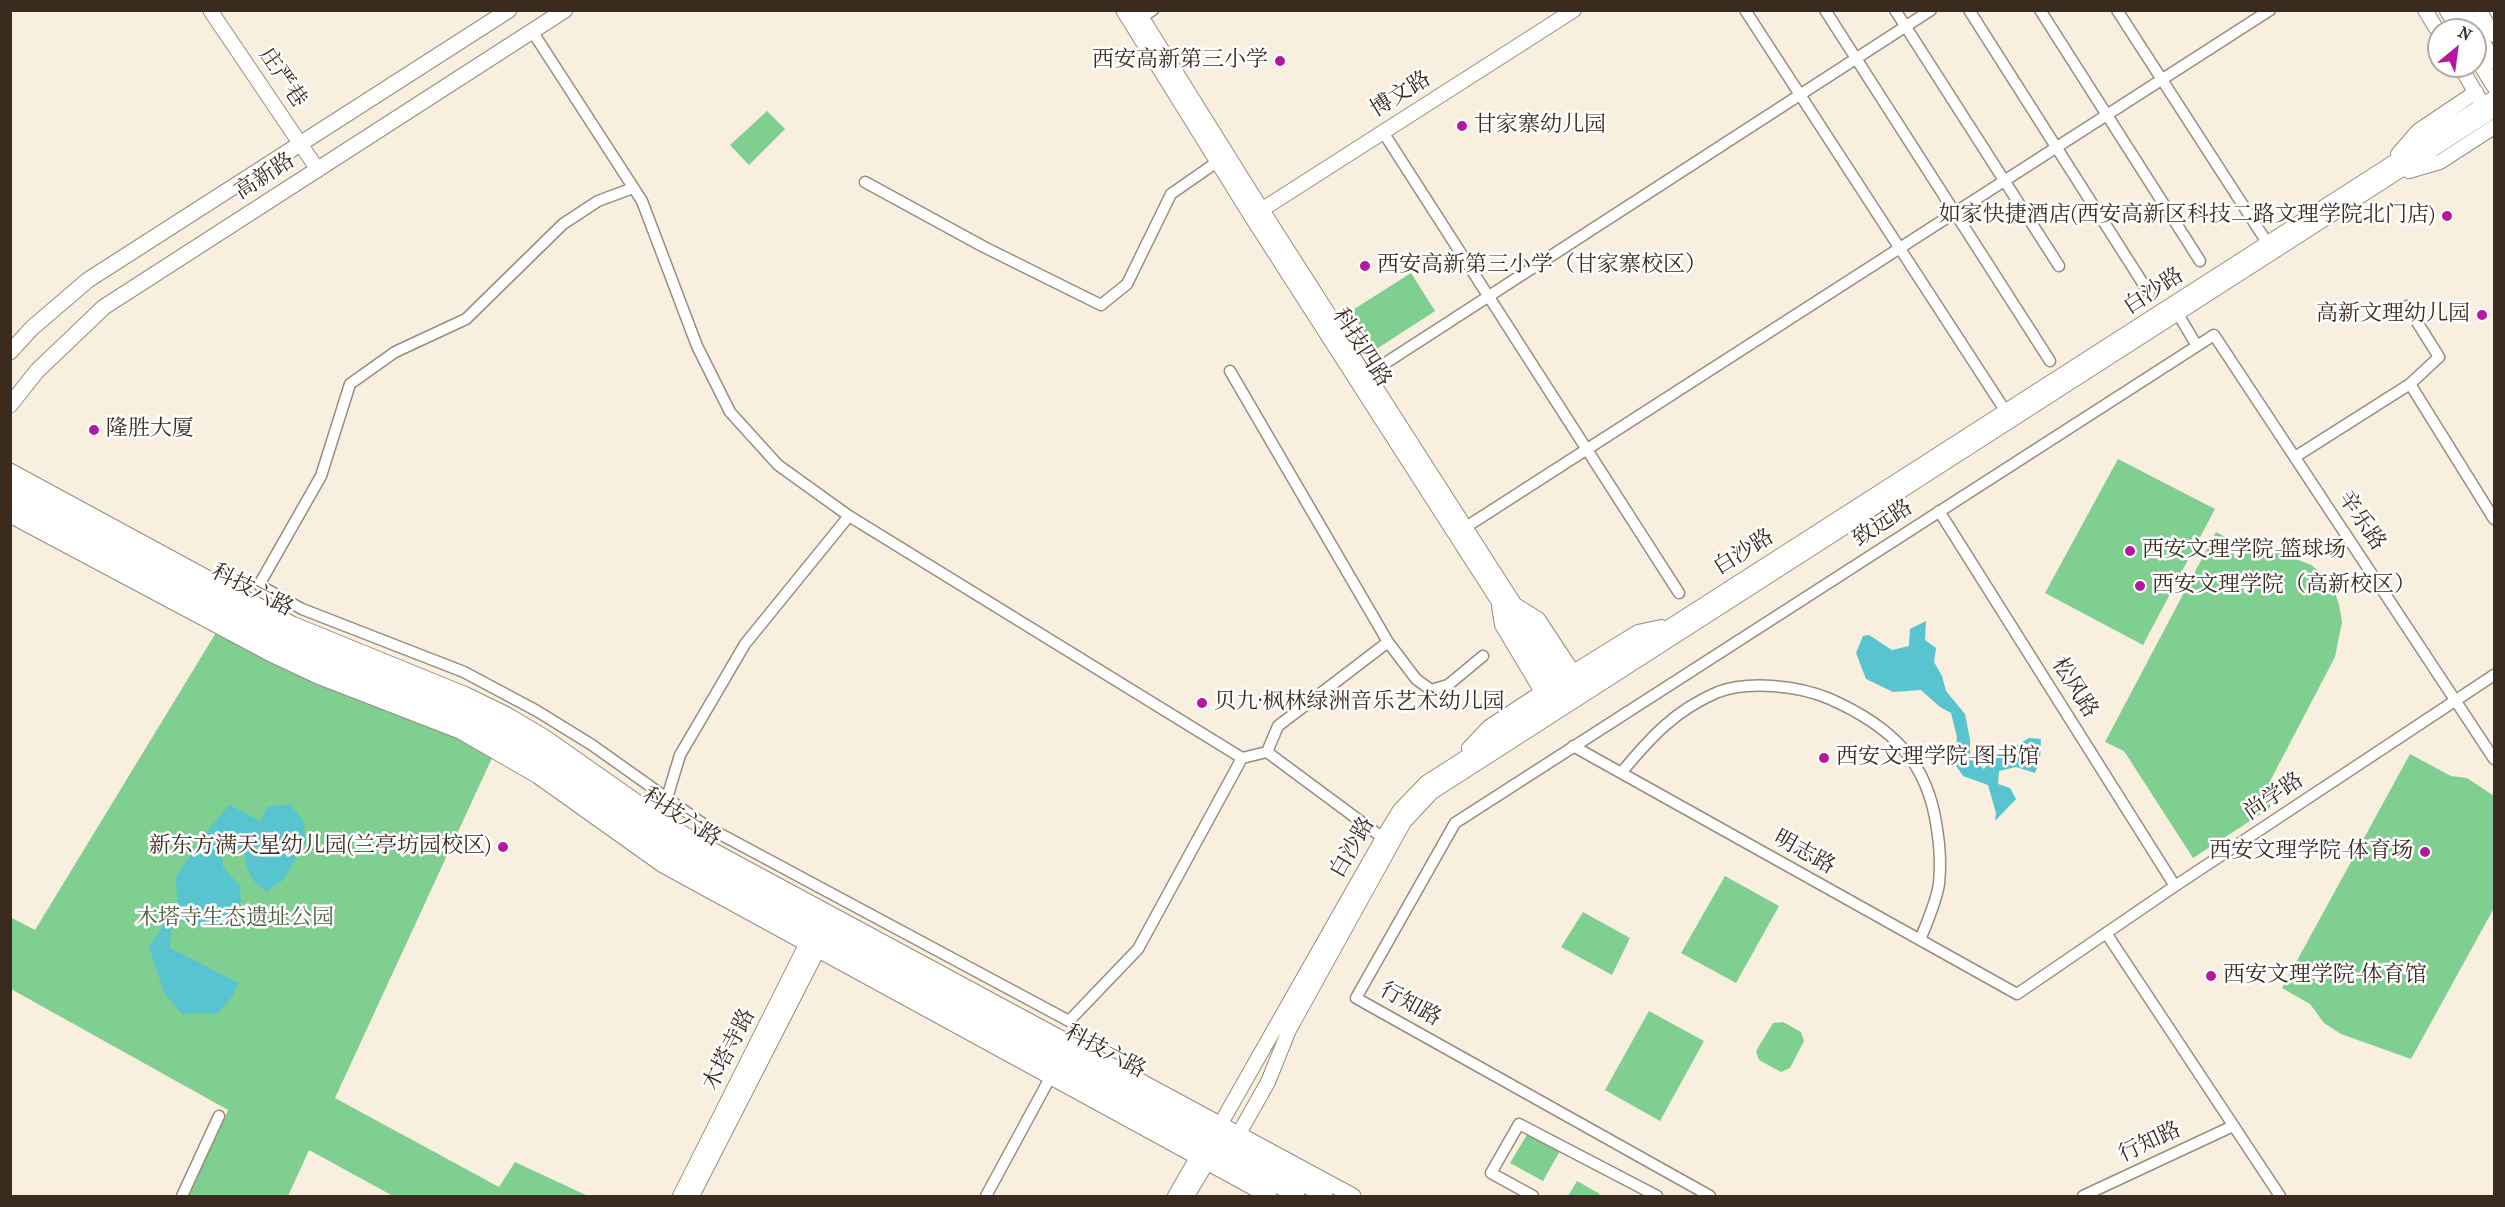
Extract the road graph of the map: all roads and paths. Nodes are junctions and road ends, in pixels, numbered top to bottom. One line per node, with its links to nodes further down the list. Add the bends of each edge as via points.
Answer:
1 (210, 10): 27 (street, 庄严巷)
2 (509, 10): 27 (main road, 高新路)
3 (565, 10): 17 (main road, 高新路)
4 (1123, 10): 15 (street, 科技四路)
5 (1574, 10): 26 (street, 博文路)
6 (1745, 10): 23 (street)
7 (1825, 10): 19 (street)
8 (1895, 10): 16 (street)
9 (1931, 10): 16 (street)
10 (1969, 10): 28 (street)
11 (2040, 10): 25 (street)
12 (2117, 10): 21 (street)
13 (2270, 10): 21 (street)
14 (2479, 10): 18 (street)
15 (1141, 16): 29 (street, 科技四路); 35 (street, 科技四路)
16 (1905, 26): 19 (street); 32 (street)
17 (532, 31): 30 (main road, 高新路); 34 (street)
18 (2494, 35)
19 (1856, 59): 23 (street); 36 (street)
20 (2467, 78): 22 (street)
21 (2162, 79): 25 (street); 37 (street)
22 (2476, 92): 24 (street); 31 (street, via 2418,131)
23 (1800, 94): 38 (street); 42 (street)
24 (2492, 113): 31 (street, 白沙路); 31 (street, via 2440,162)
25 (2106, 115): 28 (street); 39 (street)
26 (1383, 132): 35 (street, 博文路); 42 (street)
27 (301, 143): 30 (street, 庄严巷); 47 (main road, 高新路, via 88,280)
28 (2057, 146): 32 (street); 41 (street)
29 (1217, 162): 33 (street, via 1171,194 1127,284 1101,305); 35 (street, 科技四路)
30 (318, 170): 52 (main road, 高新路, via 104,307 37,370)
31 (2390, 171): 37 (street, 白沙路); 44 (street, 白沙路)
32 (2004, 180): 36 (street); 40 (street)
33 (865, 182)
34 (633, 188): 61 (street, via 642,201 696,346 730,412 778,465); 75 (street, via 598,201 563,224 466,319 395,352 350,384 321,476 259,585 302,609 464,672 537,711)
35 (1256, 213): 50 (street, 科技四路); 68 (street, 科技四路, via 1498,601)
36 (1953, 213): 38 (street); 48 (street)
37 (2268, 244): 53 (street, 白沙路)
38 (1899, 248): 53 (street); 54 (street)
39 (2200, 261)
40 (2059, 266)
41 (2148, 293)
42 (1490, 297): 50 (street); 54 (street)
43 (2407, 306): 51 (street, via 2439,357)
44 (2178, 314): 46 (street); 53 (street, 白沙路)
45 (2214, 335): 46 (street, 致远路); 55 (street, 辛乐路)
46 (2198, 346): 59 (street, 致远路)
47 (10, 352)
48 (2049, 361)
49 (1230, 371): 65 (street)
50 (1367, 375): 63 (street, 科技四路)
51 (2410, 384): 55 (street); 62 (street)
52 (10, 405)
53 (2009, 416): 68 (street, 白沙路); 68 (street, 白沙路)
54 (1585, 450): 63 (street); 64 (street)
55 (2295, 457): 69 (street, 辛乐路)
56 (10, 471): 86 (main road, via 292,624 507,715 699,843)
57 (10, 487): 79 (main road, 科技六路, via 309,646 464,707 526,740 652,829)
58 (10, 500): 79 (main road, 科技六路, via 249,630 314,661 455,715 577,787 675,856)
59 (1939, 511): 70 (street, 致远路); 77 (street, 松风路)
60 (10, 515): 79 (main road, via 271,654 460,732 538,776 663,865)
61 (849, 516): 72 (street); 75 (street, via 745,644 681,755)
62 (2494, 519)
63 (1466, 527): 68 (street, 科技四路)
64 (1679, 593)
65 (1388, 642): 66 (street, via 1416,679 1431,690 1448,685); 71 (street, via 1278,726)
66 (1483, 656)
67 (2494, 675): 69 (street, 尚学路)
68 (1563, 690): 76 (street, 白沙路, via 1426,783 1400,810); 85 (street, 白沙路, via 1432,792 1404,822 1289,1030 1268,1082)
69 (2456, 700): 73 (street, 辛乐路); 77 (street, 尚学路)
70 (1573, 746): 74 (street, 明志路); 99 (street, 行知路, via 1455,823 1356,998)
71 (1267, 752): 72 (street); 76 (street)
72 (1242, 758): 75 (street, via 1138,949 1069,1021 709,828)
73 (2494, 759)
74 (1621, 773): 80 (street, 明志路); 80 (street, via 1669,720 1721,691 1764,685 1798,689 1848,707 1888,733 1919,769 1931,794 1940,851 1939,885)
75 (667, 798)
76 (1383, 837): 86 (street, 白沙路)
77 (2175, 886): 78 (street, 尚学路)
78 (2106, 933): 81 (street, 尚学路); 84 (street)
79 (818, 936): 82 (main road); 86 (main road, 科技六路); 88 (street, 木塔寺路); 89 (street, 木塔寺路)
80 (1920, 940): 81 (street, 明志路)
81 (2017, 994)
82 (1051, 1076): 86 (main road); 90 (street)
83 (219, 1116): 87 (street)
84 (2233, 1126): 100 (street, 行知路); 101 (street)
85 (1235, 1140): 86 (main road, 科技六路); 95 (main road, 科技六路); 96 (main road)
86 (1209, 1146): 91 (street, 白沙路); 92 (street, 白沙路); 93 (main road); 94 (main road, 科技六路)
87 (182, 1197)
88 (680, 1197)
89 (692, 1197)
90 (986, 1197)
91 (1175, 1197)
92 (1187, 1197)
93 (1269, 1197)
94 (1297, 1197)
95 (1324, 1197)
96 (1353, 1197)
97 (1533, 1197): 98 (street, via 1491,1173 1519,1124)
98 (1657, 1197)
99 (1710, 1197)
100 (2083, 1197)
101 (2280, 1197)

